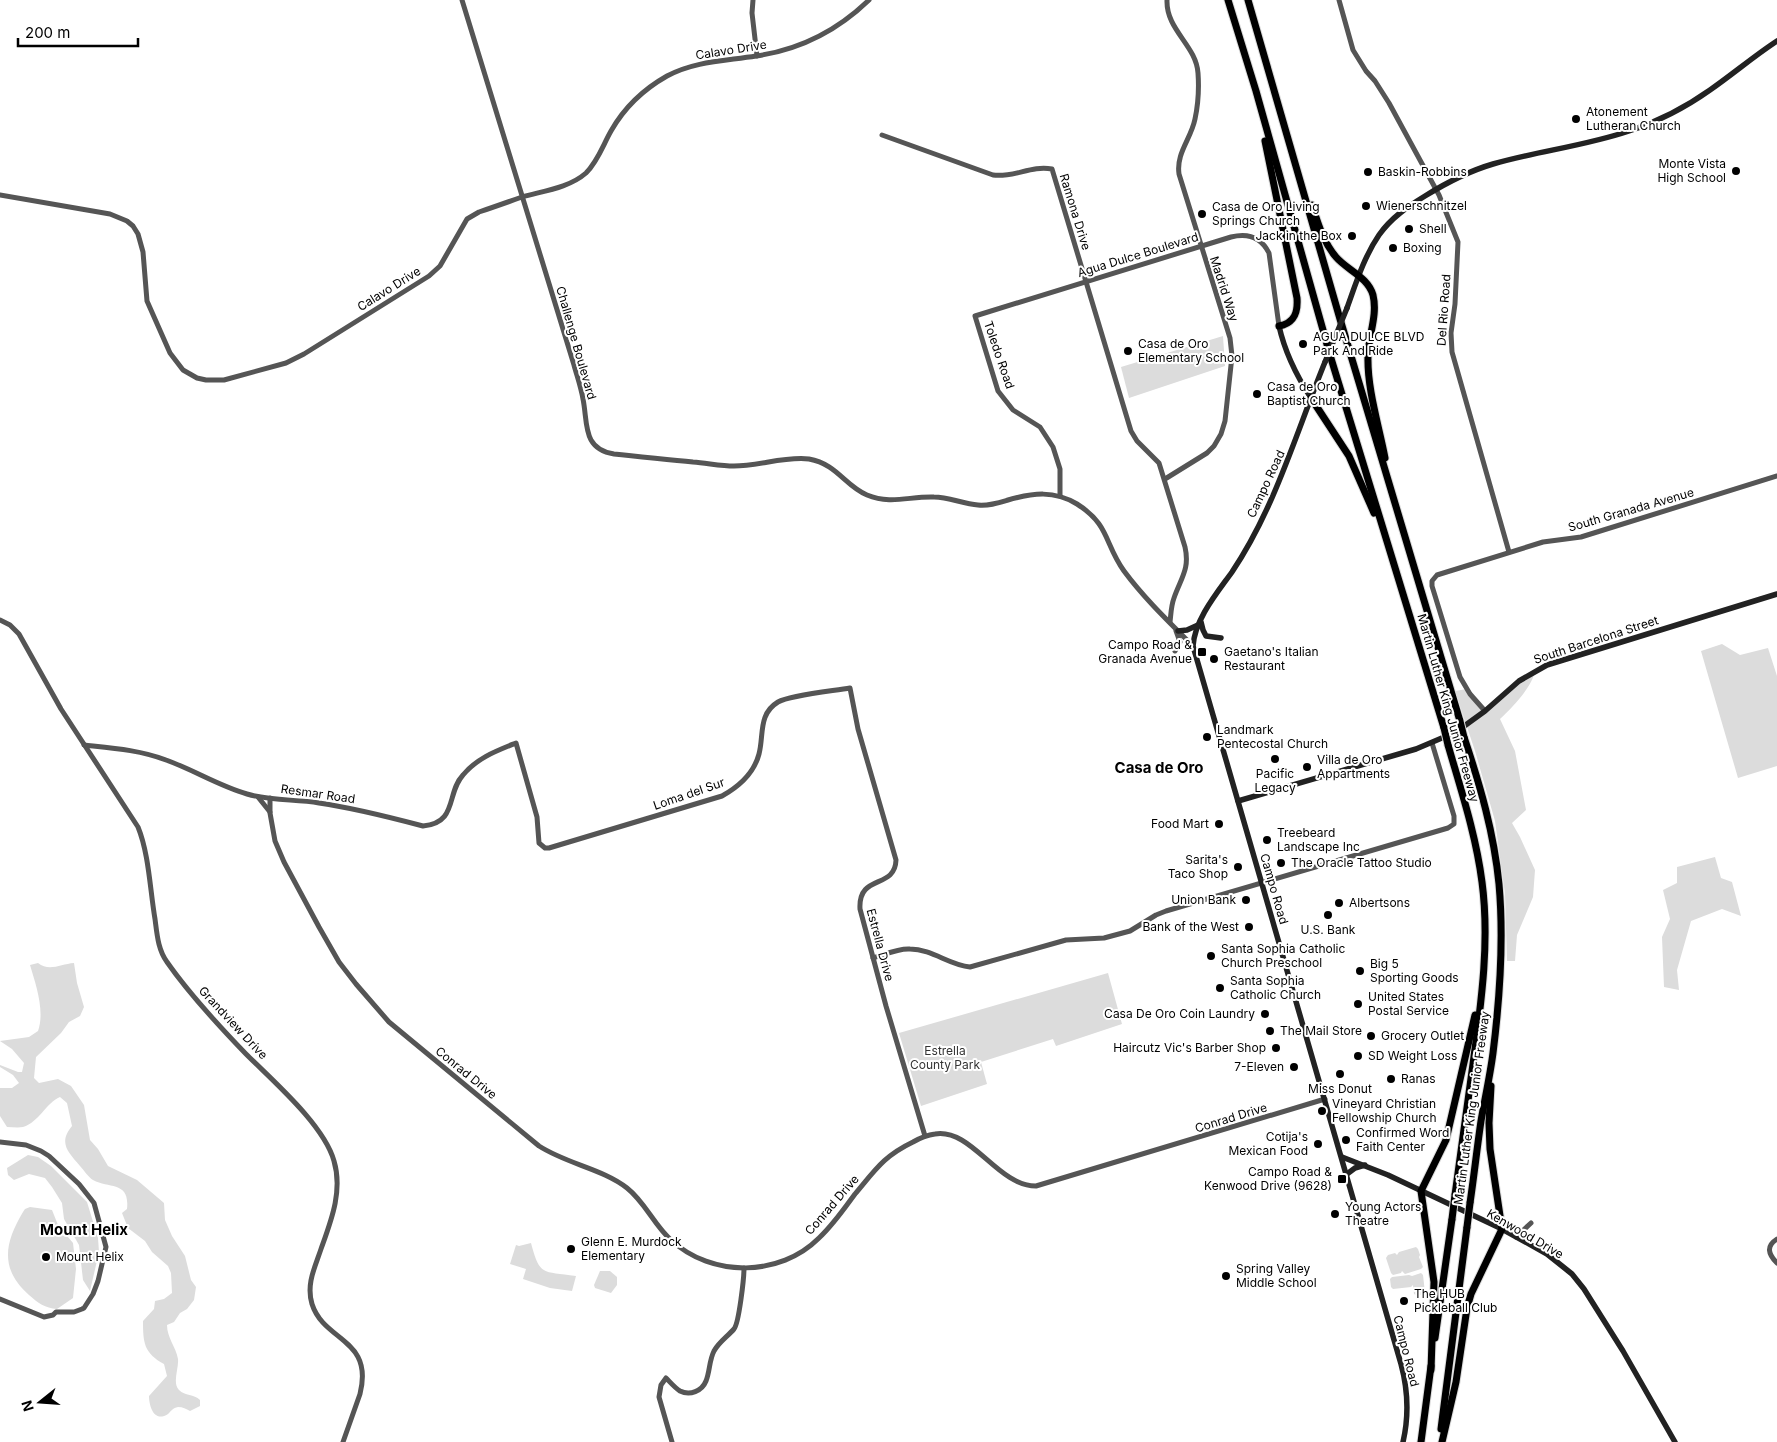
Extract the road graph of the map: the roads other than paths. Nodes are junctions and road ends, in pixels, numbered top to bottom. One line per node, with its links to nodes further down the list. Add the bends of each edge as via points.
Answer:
1 (462, 0): 15 (street, Challenge Boulevard)
2 (753, 0): 9 (street)
3 (870, 0): 9 (street, Calavo Drive, via 818,37 790,49)
4 (1167, 0): 16 (street, Madrid Way, via 1170,20 1191,51 1197,68 1195,118 1179,157 1178,168)
5 (1228, 0): 10 (highway, Martin Luther King Junior Freeway)
6 (1339, 0): 13 (street, Del Rio Road, via 1356,56 1389,103)
7 (1248, 1): 11 (highway, Martin Luther King Junior Freeway)
8 (1777, 41): 13 (main road, Campo Road, via 1710,90 1649,124 1590,142 1492,164)
9 (757, 56): 15 (street, Calavo Drive, via 711,61 666,76 641,94 624,112 585,174 567,184)
10 (1256, 92): 20 (highway, via 1297,298 1293,319); 27 (highway, Martin Luther King Junior Freeway, via 1330,355)
11 (1279, 108): 17 (highway, via 1325,242 1337,258); 22 (highway, Martin Luther King Junior Freeway)
12 (882, 135): 18 (street, Ramona Drive, via 993,175 1009,175 1034,168 1052,169)
13 (1436, 189): 17 (main road, Campo Road, via 1396,215 1380,235); 26 (street, Del Rio Road, via 1458,242 1452,352)
14 (0, 195): 15 (street, Calavo Drive, via 110,214 133,226 142,247 147,301 163,340 183,370 198,378 216,381 276,366 304,354 430,276 440,266 468,219)
15 (522, 197): 25 (street, Challenge Boulevard, via 574,365 588,434 598,448 614,454 733,466 793,458 810,460 829,466 865,494 882,500 932,497 982,505 1030,494)
16 (1200, 246): 18 (street, Agua Dulce Boulevard); 20 (street, Agua Dulce Boulevard, via 1239,235 1262,242 1270,257); 24 (street, Madrid Way, via 1231,346 1224,425 1211,450)
17 (1358, 275): 21 (main road, Campo Road, bridge); 22 (highway, via 1373,294 1373,324 1368,344 1369,376)
18 (1086, 282): 19 (street, Agua Dulce Boulevard); 24 (street, Ramona Drive, via 1133,435 1157,459)
19 (975, 316): 25 (street, Toledo Road, via 998,391 1013,410 1040,427 1053,446 1060,469)
20 (1279, 326): 21 (main road, Agua Dulce Boulevard, via 1292,366)
21 (1311, 398): 27 (highway, via 1349,456); 31 (main road, Campo Road, via 1284,472 1237,564)
22 (1386, 476): 48 (highway, Martin Luther King Junior Freeway, bridge, via 1485,804 1495,853 1501,968)
23 (1777, 476): 26 (street, South Granada Avenue, via 1581,537 1548,541)
24 (1166, 479): 30 (street, Ramona Drive, via 1187,559 1185,574 1173,600)
25 (1060, 496): 30 (street, via 1096,519 1124,571)
26 (1509, 552): 37 (street, South Granada Avenue, via 1433,579 1432,586 1455,666 1464,686)
27 (1394, 562): 47 (highway, Martin Luther King Junior Freeway, bridge, via 1474,836 1482,883)
28 (1777, 594): 37 (main road, South Barcelona Street, via 1547,665 1518,681)
29 (0, 620): 40 (street, Grandview Drive, via 19,634 60,709)
30 (1170, 622): 32 (street)
31 (1200, 622): 32 (main road, via 1187,630); 33 (main road, via 1206,636); 34 (main road, Campo Road)
32 (1176, 630): 34 (street); 35 (street, via 1180,642)
33 (1221, 638)
34 (1193, 646): 43 (main road, Campo Road)
35 (1175, 651)
36 (850, 688): 38 (street, Loma del Sur, via 785,699 774,705 763,722 761,747 753,769 739,786 722,796 549,848 540,846 537,817); 46 (street, Estrella Drive, via 858,729 896,860 890,875 868,886 861,896 860,909)
37 (1485, 711): 39 (main road, South Barcelona Street, via 1456,732)
38 (516, 743): 42 (street, Resmar Road, via 482,758 461,776 450,809 443,818 429,826 343,807)
39 (1432, 743): 43 (main road, South Barcelona Street); 45 (street, via 1454,824)
40 (84, 745): 41 (street, Resmar Road, via 135,751 164,759 222,786); 64 (street, Grandview Drive, via 130,813 142,837 159,944 167,962 215,1022 316,1128 334,1160 337,1193 310,1289 318,1317 350,1345 361,1366 362,1386)
41 (258, 797): 42 (street, Resmar Road); 44 (street)
42 (270, 798): 44 (street, Conrad Drive)
43 (1238, 801): 45 (main road, Campo Road)
44 (270, 813): 61 (street, Conrad Drive, via 275,841 284,862 319,927 353,981 389,1022 539,1146 557,1157 617,1180 630,1190 658,1227 685,1251 714,1264)
45 (1262, 882): 46 (street, via 1166,911 1128,931 1104,938 1066,940 970,968 913,949); 49 (main road, Campo Road)
46 (873, 958): 50 (street, Estrella Drive)
47 (1482, 988): 55 (highway, via 1446,1140); 63 (highway, Martin Luther King Junior Freeway, bridge)
48 (1493, 1054): 57 (highway, via 1489,1123); 68 (highway, Martin Luther King Junior Freeway, bridge, via 1481,1120)
49 (1325, 1099): 50 (street, Conrad Drive, via 1036,1186 1012,1179 952,1135); 52 (main road, Campo Road)
50 (925, 1136): 61 (street, Conrad Drive, via 884,1159 819,1238 807,1248 773,1264)
51 (0, 1142): 62 (street, via 26,1145 41,1151 79,1184 94,1203 106,1247 93,1294 82,1309 44,1316)
52 (1342, 1157): 53 (main road, Kenwood Drive); 54 (main road, Campo Road)
53 (1365, 1165): 54 (main road); 55 (main road, Kenwood Drive)
54 (1347, 1174): 66 (main road, Campo Road, via 1403,1370 1407,1399)
55 (1422, 1191): 57 (main road, Kenwood Drive); 63 (highway, via 1434,1282)
56 (1531, 1223): 58 (street)
57 (1502, 1229): 58 (main road, Kenwood Drive); 68 (highway, via 1471,1294 1456,1382)
58 (1516, 1238): 69 (main road, Kenwood Drive, via 1547,1254 1572,1274 1584,1289)
59 (1777, 1239): 60 (street, via 1770,1245 1769,1253)
60 (1777, 1263)
61 (744, 1268): 65 (street, via 736,1326 715,1350 706,1380 693,1393 683,1392 666,1378 661,1385 659,1397)
62 (0, 1299)
63 (1431, 1370): 67 (highway, Martin Luther King Junior Freeway)
64 (343, 1442)
65 (672, 1442)
66 (1404, 1442)
67 (1421, 1442)
68 (1441, 1442)
69 (1675, 1442)

